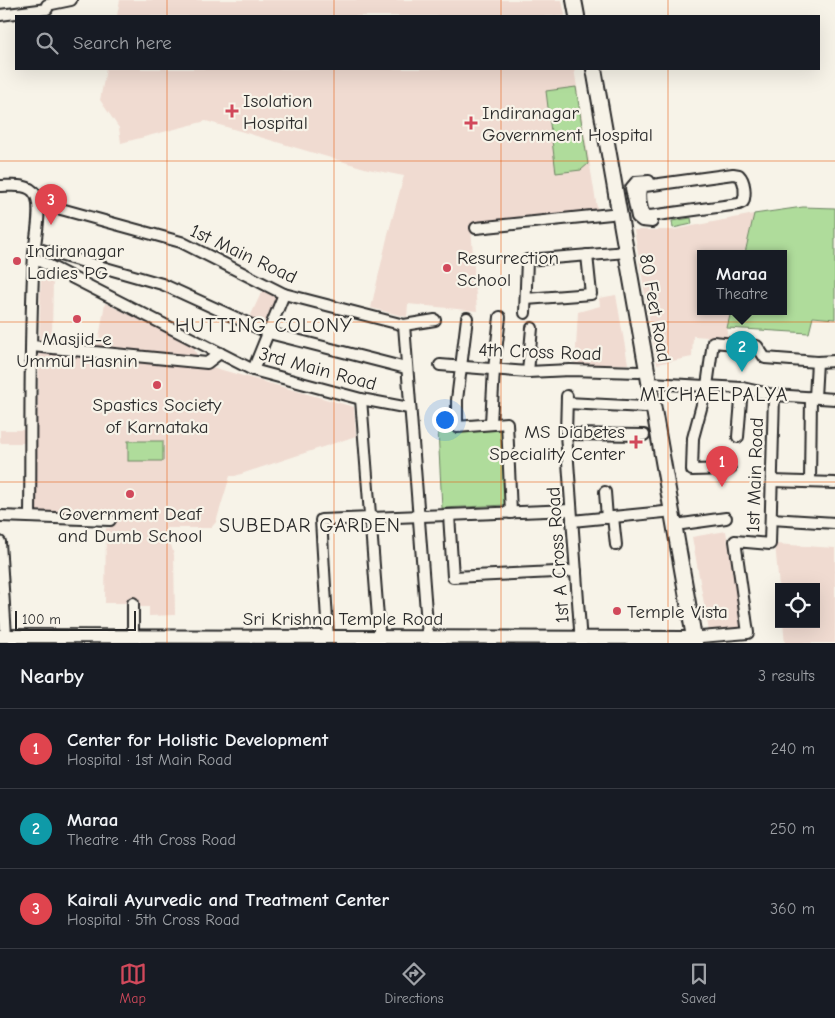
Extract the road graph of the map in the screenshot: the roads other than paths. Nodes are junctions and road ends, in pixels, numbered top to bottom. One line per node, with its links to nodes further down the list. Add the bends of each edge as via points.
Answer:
1 (71, 0): 4 (street)
2 (574, 0): 6 (main road)
3 (584, 0): 7 (main road)
4 (47, 8): 5 (street)
5 (0, 15)
6 (577, 15)
7 (586, 15)
8 (586, 70): 14 (main road, 80 Feet Road)
9 (594, 70): 14 (main road, 80 Feet Road)
10 (653, 180): 13 (street, via 634,184 631,188)
11 (0, 186): 12 (street, via 31,188)
12 (39, 203): 18 (street); 20 (street, 1st Main Road, via 181,242)
13 (637, 203): 13 (street, via 644,215 650,216 739,204 745,197 742,179 733,174 645,186 641,188); 14 (street); 15 (street, via 640,221)
14 (616, 209): 16 (street); 17 (main road, 80 Feet Road)
15 (655, 222)
16 (476, 228)
17 (622, 252): 19 (street); 39 (main road, 80 Feet Road); 40 (main road, 80 Feet Road)
18 (34, 253): 28 (street, via 162,284); 29 (street); 30 (street, 3rd Main Road)
19 (588, 255): 21 (street, via 527,260); 21 (street, via 591,294)
20 (284, 294): 26 (street, 1st Main Road); 28 (street)
21 (526, 299): 22 (street)
22 (524, 313)
23 (500, 317): 37 (street)
24 (467, 318): 34 (street)
25 (435, 320): 26 (street, 1st Main Road)
26 (404, 325): 35 (street)
27 (532, 328): 38 (street)
28 (269, 333): 35 (street); 36 (street)
29 (32, 346): 30 (street, via 207,363); 64 (street)
30 (220, 353): 36 (street, 3rd Main Road)
31 (835, 361): 32 (street)
32 (817, 362): 41 (street, via 765,358 758,346 712,342); 44 (street)
33 (440, 365): 34 (street, 4th Cross Road)
34 (460, 366): 37 (street, 4th Cross Road); 49 (street, via 457,427)
35 (406, 368): 48 (street)
36 (253, 370): 46 (street, 3rd Main Road)
37 (494, 370): 38 (street, 4th Cross Road); 49 (street)
38 (528, 372): 39 (street, 4th Cross Road)
39 (639, 372): 47 (main road, 80 Feet Road)
40 (650, 383): 41 (street); 71 (main road, 80 Feet Road)
41 (707, 386): 42 (street); 53 (street, via 693,438 692,470)
42 (742, 388): 43 (street); 52 (street)
43 (774, 395): 44 (street); 54 (street, 1st Main Road)
44 (813, 397): 45 (street); 55 (street)
45 (835, 398)
46 (361, 399): 48 (street, 3rd Main Road); 66 (street)
47 (645, 407): 50 (street, 1st A Cross Road, via 567,400); 58 (main road, 80 Feet Road)
48 (409, 408): 62 (street)
49 (491, 423): 59 (street, via 507,423)
50 (566, 434): 51 (street); 63 (street, 1st A Cross Road)
51 (644, 435)
52 (738, 437)
53 (730, 469)
54 (772, 481): 55 (street); 69 (street, 1st Main Road)
55 (810, 482): 56 (street)
56 (835, 483)
57 (605, 492): 65 (street)
58 (664, 512): 65 (street); 84 (main road, 80 Feet Road)
59 (511, 513): 60 (street); 63 (street)
60 (449, 515): 62 (street); 74 (street, via 453,577)
61 (0, 516): 64 (street)
62 (418, 516): 66 (street); 79 (street)
63 (572, 516): 65 (street); 74 (street, 1st A Cross Road)
64 (30, 517): 68 (street)
65 (610, 517): 73 (street)
66 (370, 518): 78 (street, via 320,520); 82 (street)
67 (726, 518): 71 (street)
68 (110, 520)
69 (771, 520): 70 (street); 84 (street, 1st Main Road, via 770,544 735,540 748,634)
70 (835, 523)
71 (675, 525): 84 (main road, 80 Feet Road)
72 (0, 542): 76 (street)
73 (616, 545)
74 (576, 571): 83 (street, 1st A Cross Road)
75 (133, 602): 77 (street)
76 (3, 636): 77 (street, Sri Krishna Temple Road)
77 (133, 636): 80 (street, Sri Krishna Temple Road)
78 (328, 637): 81 (street, Sri Krishna Temple Road); 82 (street, Sri Krishna Temple Road)
79 (428, 637): 82 (street, Sri Krishna Temple Road); 83 (street, Sri Krishna Temple Road)
80 (193, 640): 81 (street, Sri Krishna Temple Road)
81 (235, 640)
82 (380, 640)
83 (581, 640): 84 (street, Sri Krishna Temple Road)
84 (691, 640)

